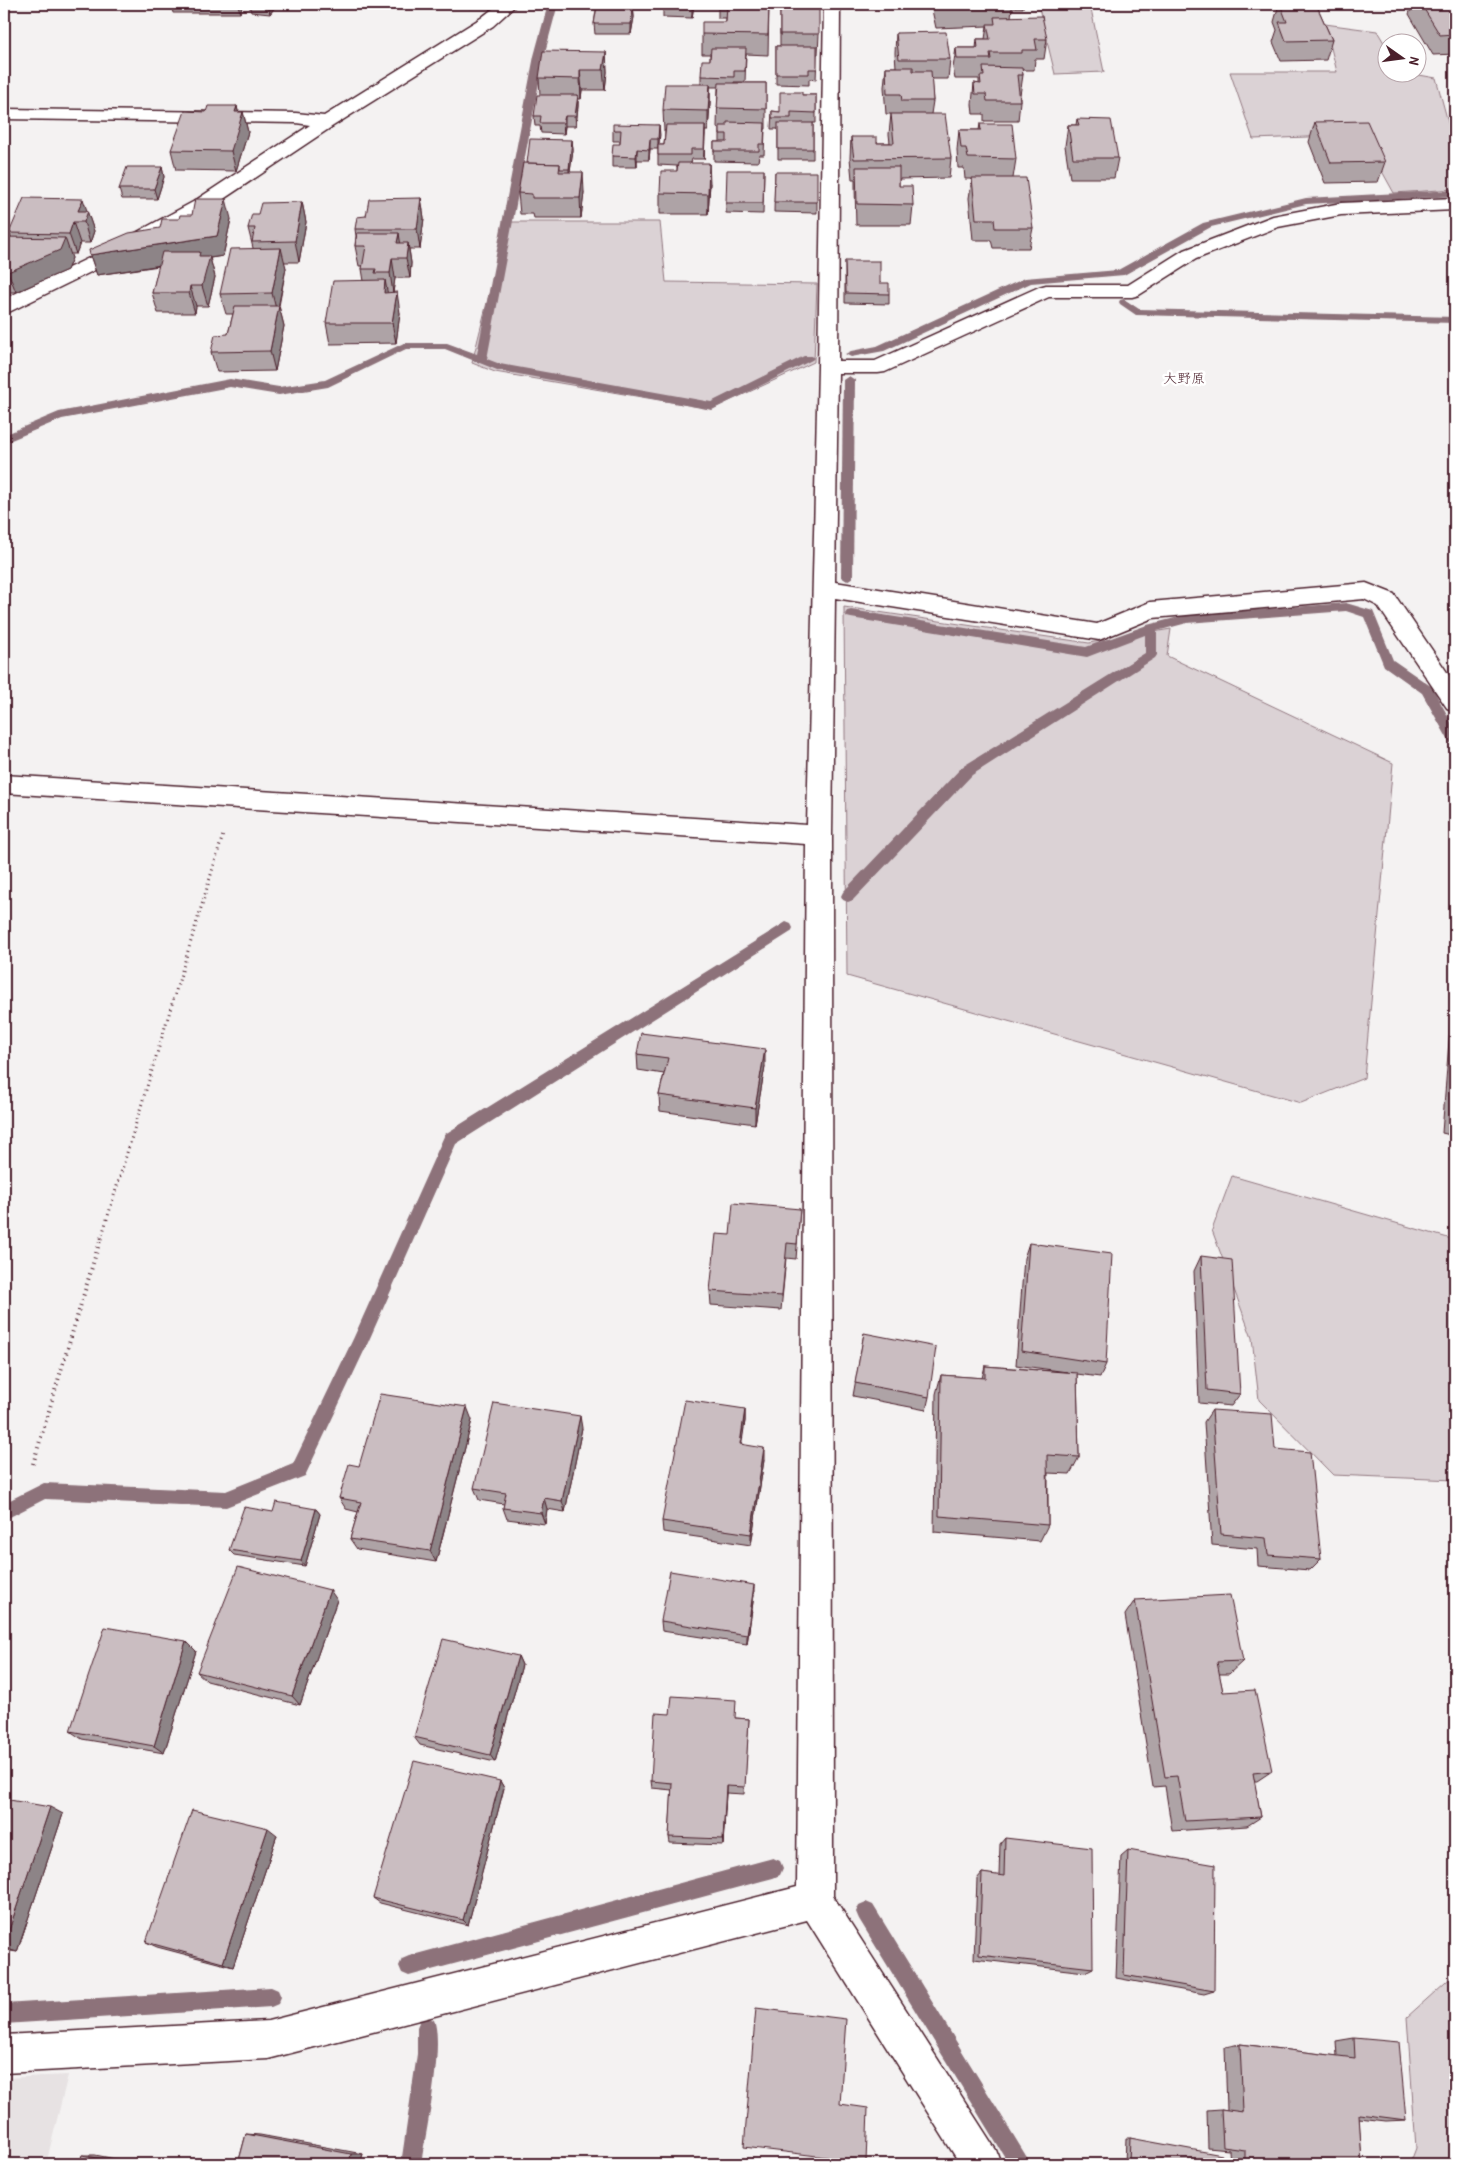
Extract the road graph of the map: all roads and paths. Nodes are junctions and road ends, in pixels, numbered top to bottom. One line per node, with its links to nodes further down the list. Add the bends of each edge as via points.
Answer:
1 (509, 4): 4 (street, via 487,22)
2 (832, 4): 7 (street)
3 (4, 114): 4 (street, via 296,118)
4 (327, 122): 6 (street, via 200,206)
5 (1455, 204): 7 (street, via 1341,208 1273,222 1189,255 1132,291 1046,291 878,366)
6 (4, 307)
7 (828, 367): 8 (street)
8 (823, 588): 9 (street, via 1099,632 1150,610 1366,591 1386,600); 12 (street)
9 (1455, 702)
10 (4, 784): 11 (street)
11 (234, 798): 12 (street); 13 (path)
12 (819, 834): 14 (street)
13 (33, 1464)
14 (815, 1900): 15 (street, via 268,2040); 16 (street)
15 (4, 2054)
16 (982, 2164)

